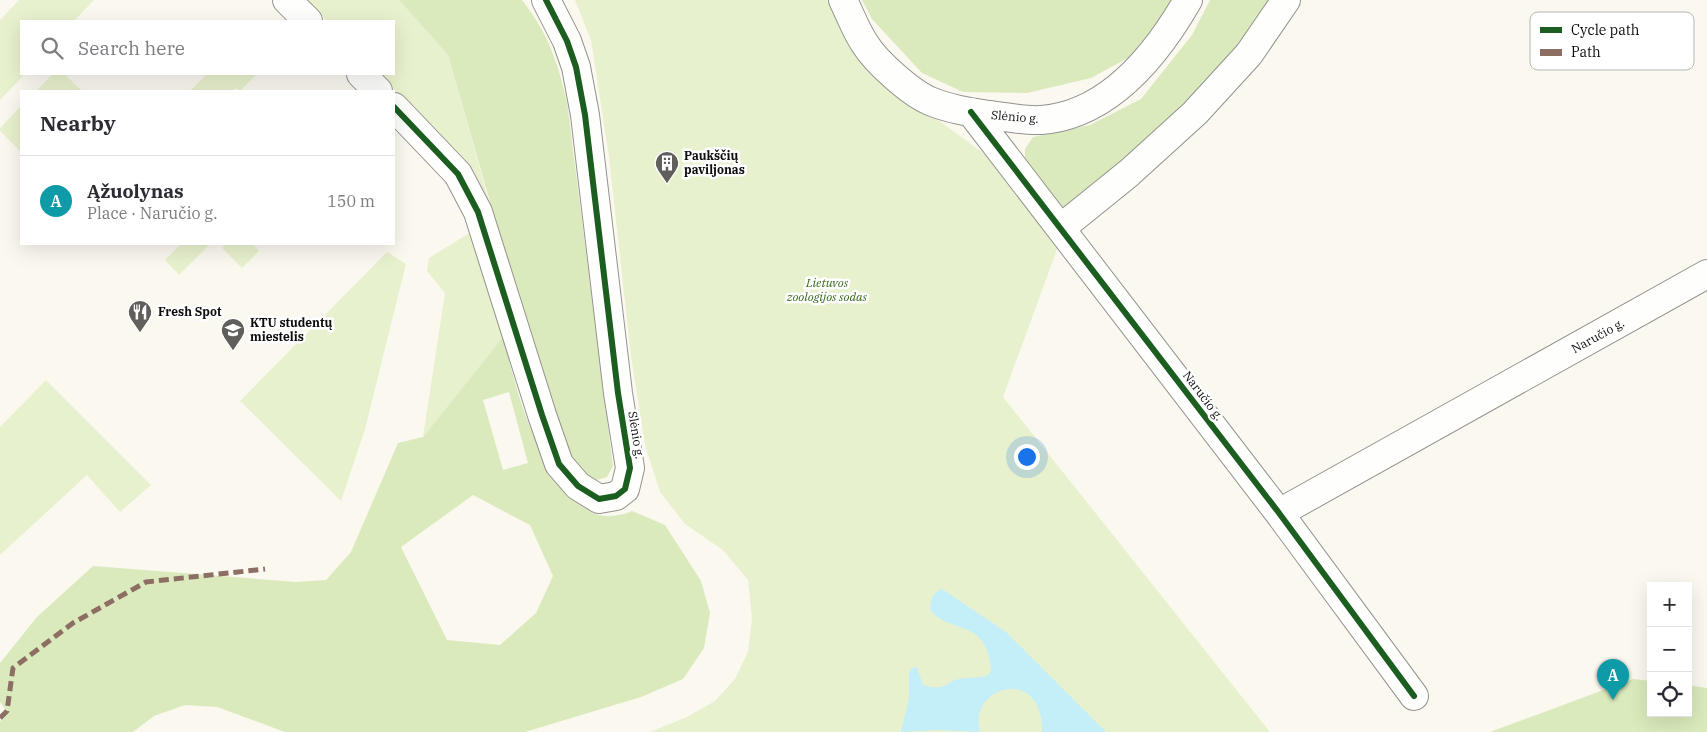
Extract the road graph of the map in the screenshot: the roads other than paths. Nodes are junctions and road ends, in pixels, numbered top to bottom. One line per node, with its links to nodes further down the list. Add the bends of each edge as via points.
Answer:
1 (287, 0): 6 (street)
2 (546, 0): 9 (street, Slėnio g., via 576,67 585,115 630,468 625,488 616,496 599,499 578,486 559,464 478,212 458,174)
3 (843, 0): 10 (street, Slėnio g., via 865,45 888,72 928,100)
4 (1188, 0): 10 (street, Slėnio g., via 1172,28 1130,77 1112,92 1077,111 1042,120)
5 (1286, 0): 11 (street, via 1250,54 1195,113 1129,173)
6 (307, 20)
7 (362, 75): 8 (street)
8 (377, 90)
9 (395, 108)
10 (971, 112): 11 (street, Naručio g.)
11 (1061, 228): 13 (street, Naručio g.)
12 (1707, 274): 13 (street, Naručio g.)
13 (1279, 513): 14 (street, Naručio g.)
14 (1414, 696)

